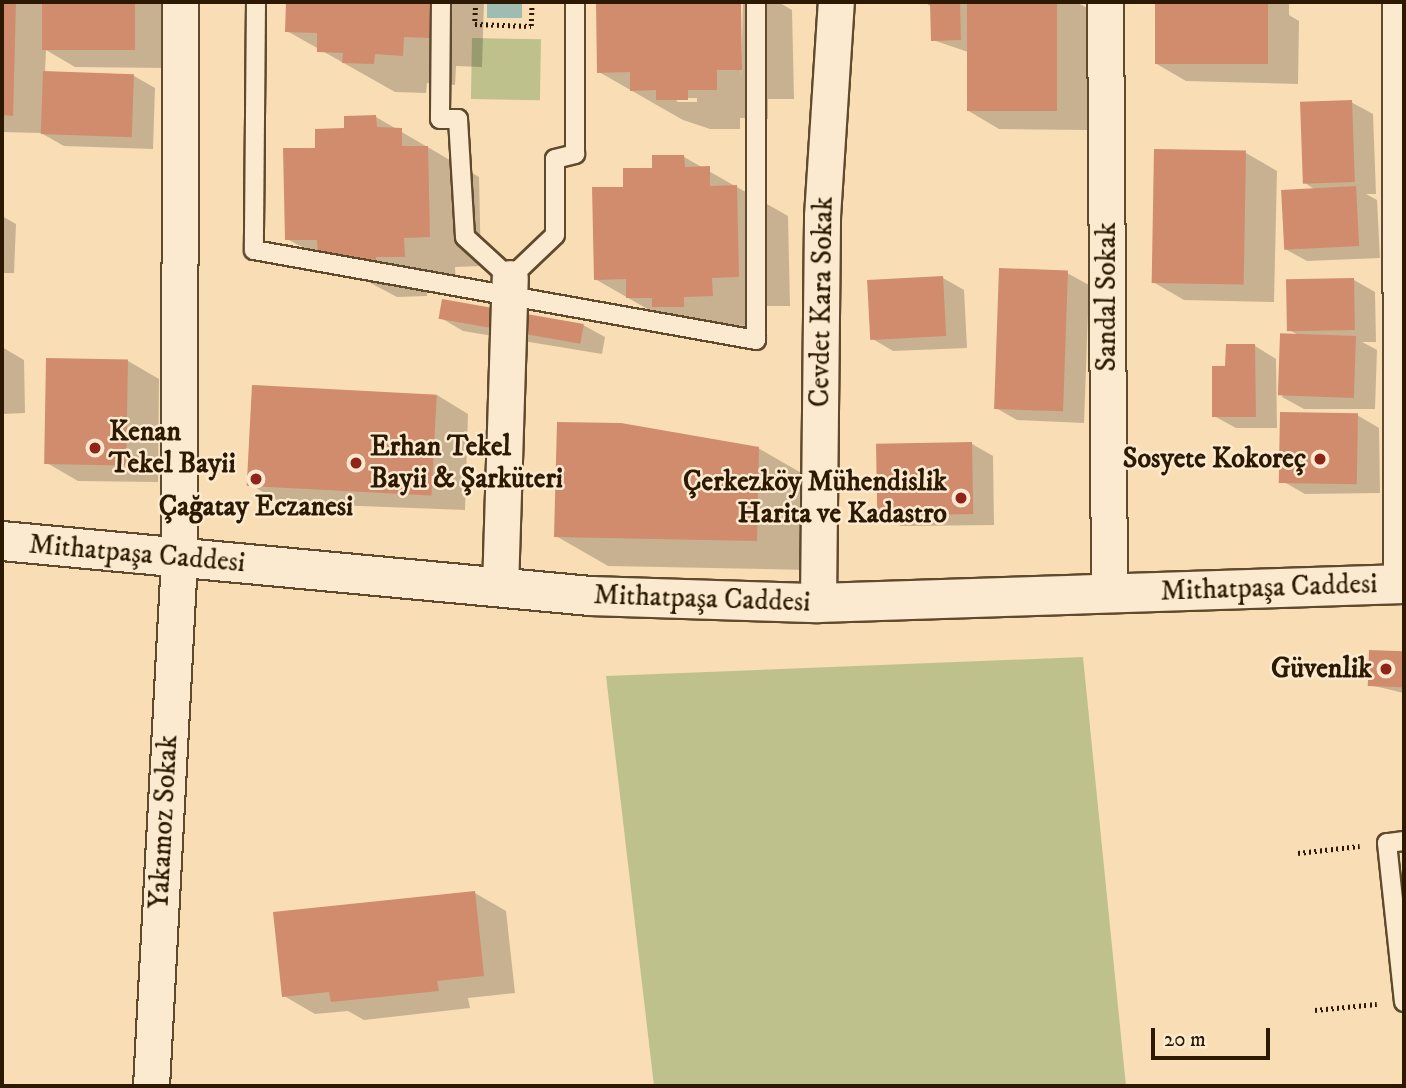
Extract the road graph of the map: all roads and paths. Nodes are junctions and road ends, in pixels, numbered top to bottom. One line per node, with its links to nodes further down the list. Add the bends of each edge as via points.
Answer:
1 (180, 2): 13 (street, Yakamoz Sokak)
2 (256, 2): 11 (lane, via 254,250)
3 (441, 2): 11 (lane, via 440,119 458,119 465,237)
4 (476, 2): 5 (path, via 475,24 531,26)
5 (532, 2)
6 (575, 2): 11 (lane, via 575,154 555,159 555,234)
7 (756, 2): 11 (lane, via 756,340)
8 (836, 2): 17 (street, Cevdet Kara Sokak, via 822,216)
9 (1105, 2): 16 (street, Sandal Sokak)
10 (1400, 2): 14 (street)
11 (510, 288): 15 (street)
12 (2, 541): 13 (street, Mithatpaşa Caddesi)
13 (178, 559): 15 (street, Mithatpaşa Caddesi); 22 (street, Yakamoz Sokak)
14 (1402, 584): 16 (street, Mithatpaşa Caddesi)
15 (500, 588): 17 (street, Mithatpaşa Caddesi)
16 (1109, 593): 17 (street, Mithatpaşa Caddesi)
17 (818, 603)
18 (1396, 842): 19 (path); 20 (lane)
19 (1298, 853)
20 (1404, 1002): 21 (path)
21 (1315, 1010)
22 (151, 1086)

